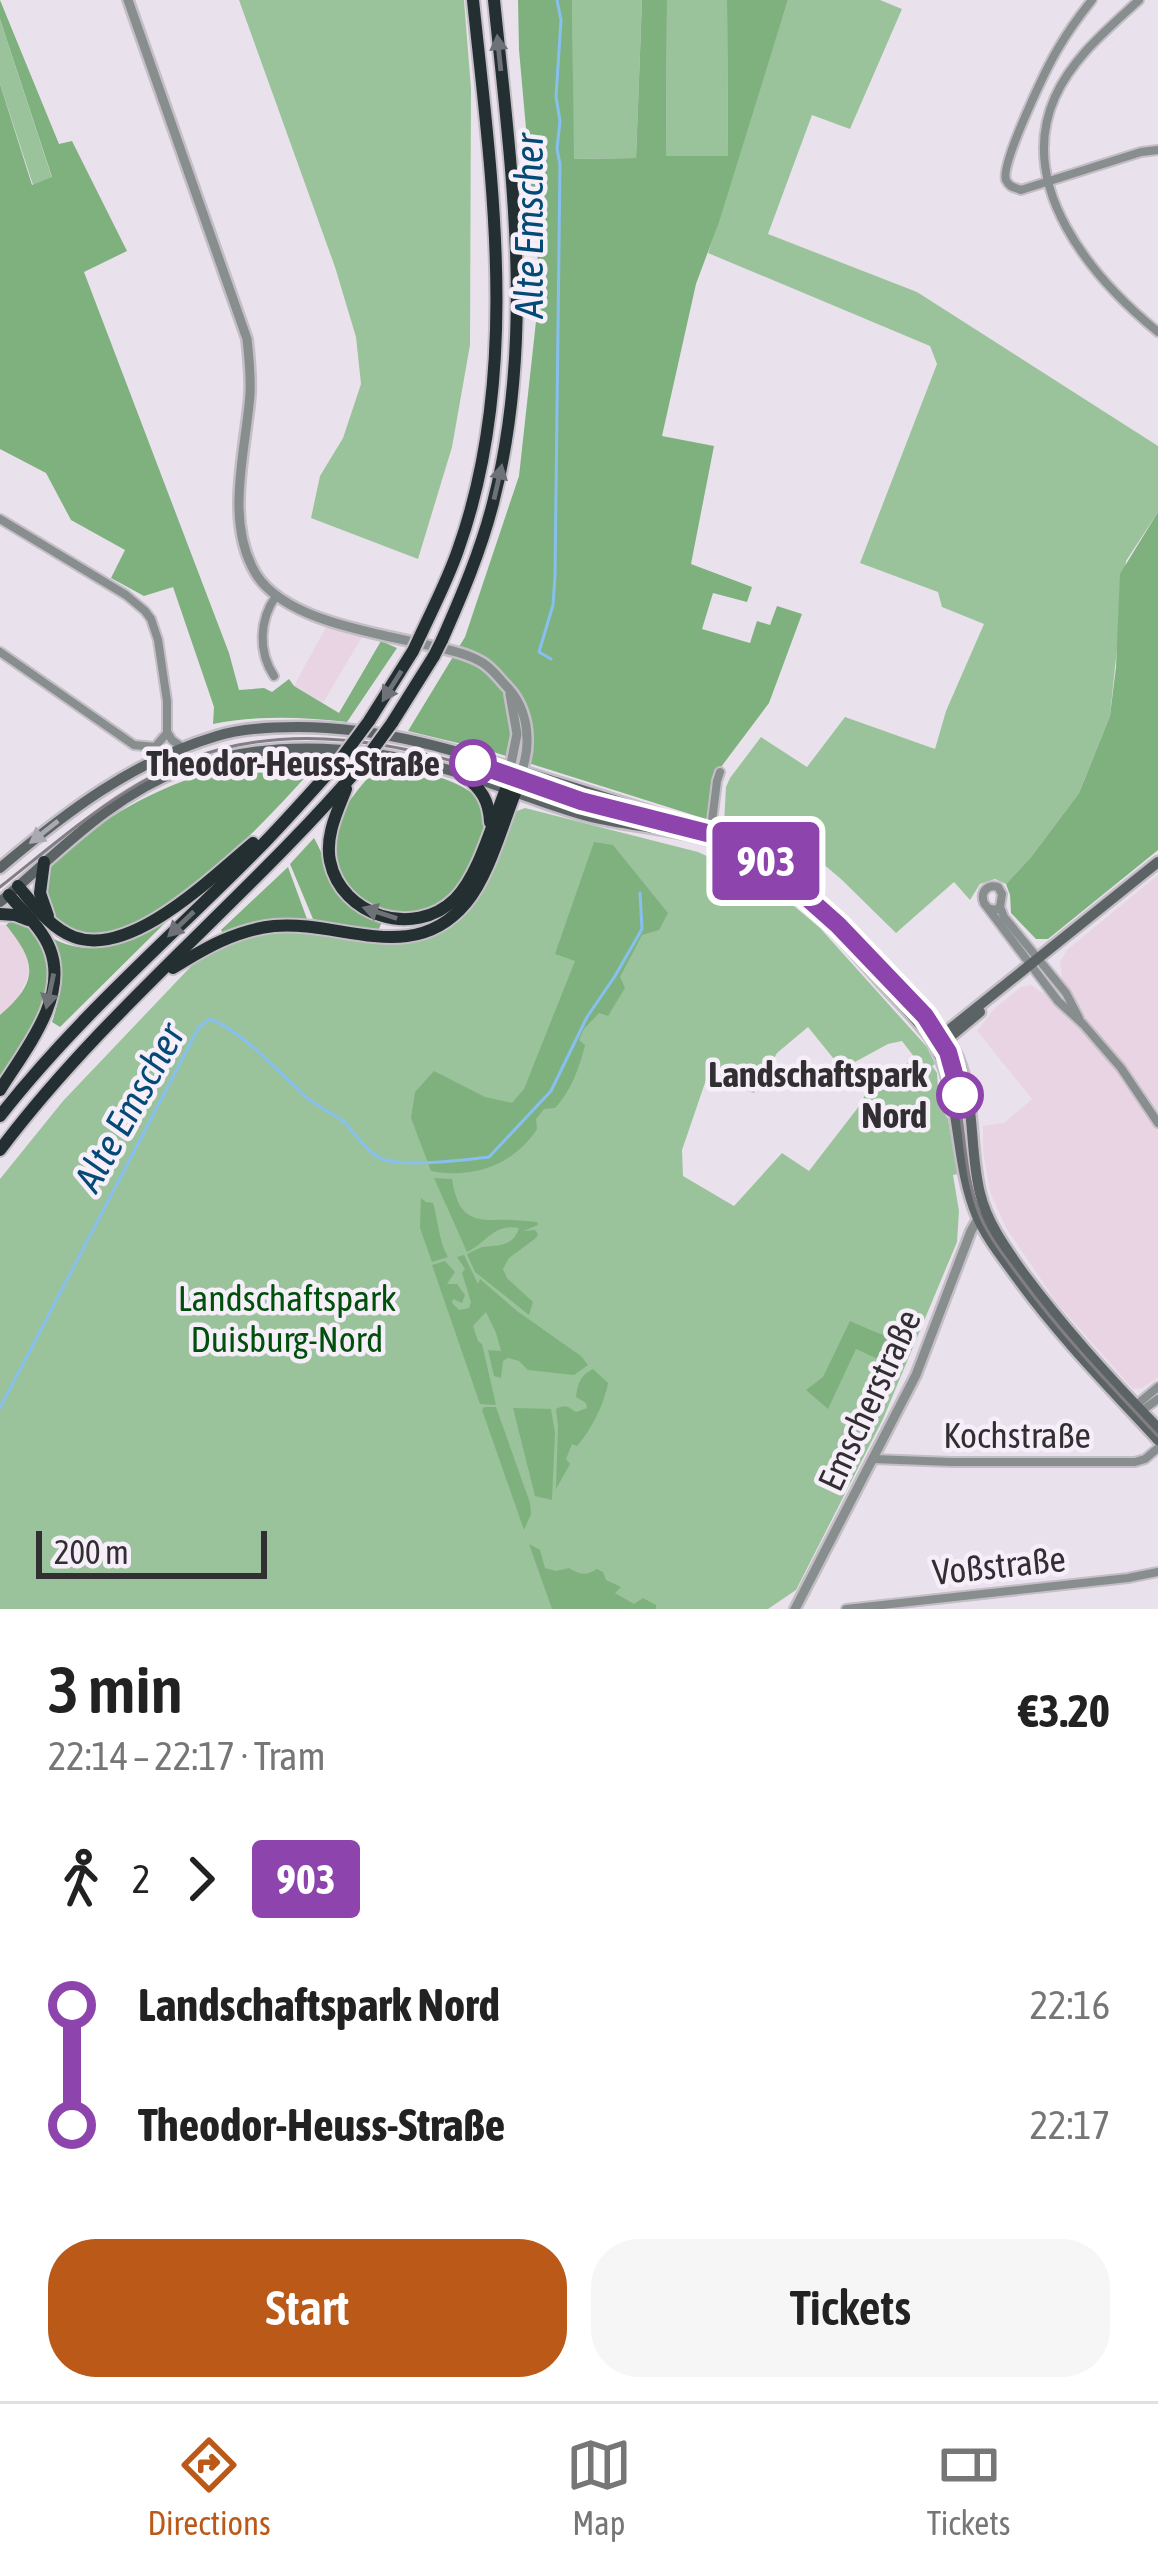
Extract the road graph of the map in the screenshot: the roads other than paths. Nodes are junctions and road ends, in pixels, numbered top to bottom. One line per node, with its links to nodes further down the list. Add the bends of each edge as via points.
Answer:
1 (128, 0): 10 (street, via 247,339 241,524 256,574)
2 (473, 0): 24 (highway, one-way to 24, bridge, via 496,344 463,534 395,683 340,760)
3 (494, 0): 20 (highway, one-way to 3, bridge, via 442,640 487,525 506,447 518,281)
4 (1092, 0): 7 (street, via 1048,65 1006,163 1010,186)
5 (1139, 0): 7 (street, via 1077,61 1055,97)
6 (1158, 150): 7 (street)
7 (1046, 182): 8 (street, via 1091,263)
8 (1158, 332)
9 (0, 519): 13 (street, via 145,611 158,640)
10 (276, 596): 12 (street, via 262,638); 16 (street, via 321,618 491,670 520,703 527,739)
11 (0, 652): 14 (street)
12 (274, 676)
13 (167, 732): 14 (street, via 155,747); 15 (street)
14 (134, 745): 17 (street)
15 (183, 748): 16 (main road, via 279,727 353,730); 17 (main road)
16 (517, 768): 21 (street); 23 (main road)
17 (134, 770): 27 (main road, one-way to 27, via 87,798)
18 (721, 772): 23 (street)
19 (465, 776): 21 (main road); 22 (highway, via 486,798); 25 (main road, via 321,747 215,760 151,784)
20 (351, 777): 22 (highway, one-way to 20, via 467,882 439,910 406,920 370,912 344,892 329,857); 34 (highway)
21 (510, 791): 22 (highway); 23 (main road, via 587,816); 34 (highway, via 479,883 437,926 396,939 257,929 213,944)
22 (490, 830)
23 (711, 836): 35 (main road, via 753,850 800,887); 37 (main road, via 796,892)
24 (263, 839): 32 (highway, via 129,933 95,941); 40 (highway, one-way to 40)
25 (44, 862): 27 (main road); 32 (highway, via 40,893)
26 (1158, 862): 33 (main road)
27 (5, 880): 31 (highway); 32 (highway)
28 (1000, 907): 29 (street); 29 (street, via 1002,894 991,886 983,896); 33 (street)
29 (988, 908): 33 (street)
30 (0, 914): 31 (highway)
31 (32, 922): 39 (highway, one-way to 39, via 50,950 52,993)
32 (51, 922)
33 (1034, 962): 36 (main road); 41 (street)
34 (147, 985): 42 (highway)
35 (926, 1015): 36 (main road); 37 (main road)
36 (967, 1020): 37 (main road); 38 (main road)
37 (941, 1040): 38 (main road); 43 (main road, via 964,1172)
38 (959, 1060): 43 (main road)
39 (0, 1090)
40 (0, 1116)
41 (1158, 1123)
42 (0, 1150)
43 (982, 1217): 46 (main road, via 1049,1322); 49 (street, Emscherstraße)
44 (1158, 1387): 46 (street)
45 (1158, 1399): 46 (street)
46 (1137, 1410): 47 (main road); 48 (main road)
47 (1158, 1428)
48 (1158, 1443): 49 (street, Kochstraße, via 1136,1462)
49 (873, 1459): 52 (street, Emscherstraße)
50 (1158, 1572): 51 (street, Voßstraße)
51 (916, 1605): 54 (street, Voßstraße)
52 (796, 1607): 53 (street)
53 (811, 1609)
54 (846, 1609)

